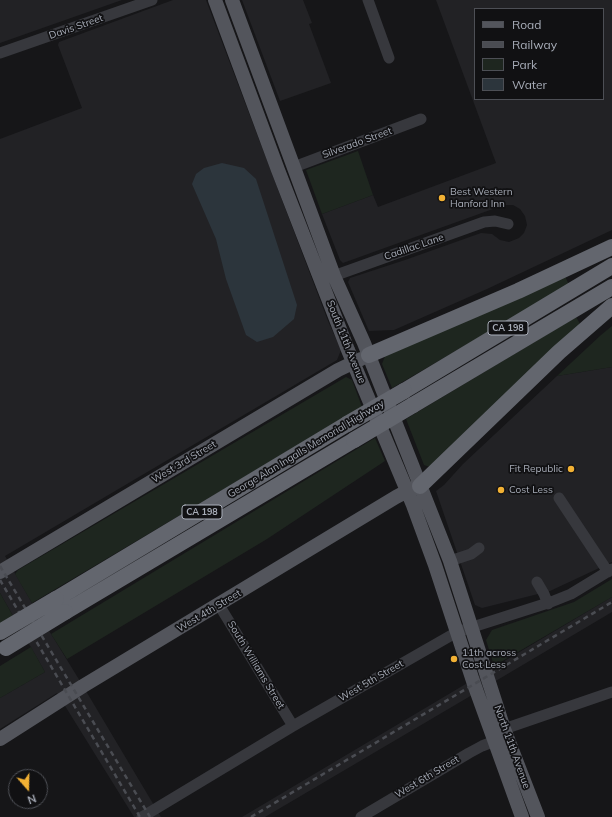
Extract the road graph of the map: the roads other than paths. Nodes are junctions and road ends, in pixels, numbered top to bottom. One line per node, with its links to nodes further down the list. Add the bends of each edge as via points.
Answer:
1 (152, 0): 5 (street, Davis Street)
2 (215, 0): 12 (main road, South 11th Avenue, via 281,178)
3 (232, 0): 8 (main road, South 11th Avenue)
4 (368, 0): 6 (street)
5 (0, 53)
6 (389, 58)
7 (421, 119): 8 (street, Silverado Street)
8 (294, 167): 12 (main road, South 11th Avenue)
9 (508, 224): 12 (street, Cadillac Lane, via 484,222)
10 (612, 246): 15 (highway, via 518,291)
11 (612, 266): 27 (highway, George Alan Ingalls Memorial Highway / CA 198, bridge)
12 (328, 278): 15 (main road, South 11th Avenue); 16 (main road, South 11th Avenue)
13 (612, 286): 29 (highway, George Alan Ingalls Memorial Highway / CA 198, bridge)
14 (612, 306): 17 (highway, via 558,352)
15 (369, 355): 16 (main road, West 3rd Street); 17 (main road, South 11th Avenue)
16 (354, 363): 17 (main road, South 11th Avenue); 22 (main road, West 3rd Street, via 338,370)
17 (413, 488): 20 (main road, South 11th Avenue); 25 (main road, West 4th Street); 28 (main road, South 11th Avenue, via 413,505)
18 (559, 498): 21 (street)
19 (479, 548): 20 (street, via 471,554)
20 (450, 561): 26 (main road, South 11th Avenue)
21 (610, 571): 24 (street, West 5th Street)
22 (0, 572)
23 (537, 582): 24 (street)
24 (548, 604): 26 (street, West 5th Street)
25 (219, 605): 33 (street, South Williams Street); 35 (main road, West 4th Street)
26 (471, 627): 28 (street, West 5th Street); 30 (main road, South 11th Avenue)
27 (0, 632)
28 (457, 632): 31 (main road, South 11th Avenue); 33 (street, West 5th Street)
29 (2, 650)
30 (487, 677): 34 (main road, North 11th Avenue)
31 (476, 689): 34 (main road, via 484,695 494,722 499,728); 36 (main road, North 11th Avenue)
32 (612, 692): 34 (street)
33 (293, 726): 38 (street, West 5th Street)
34 (504, 729): 37 (main road, North 11th Avenue)
35 (0, 739)
36 (495, 741): 37 (main road, via 499,740 504,744 520,792); 39 (street, West 6th Street, via 469,753); 40 (main road, North 11th Avenue)
37 (532, 802): 41 (main road, North 11th Avenue)
38 (142, 817)
39 (361, 817)
40 (522, 817)
41 (538, 817)

